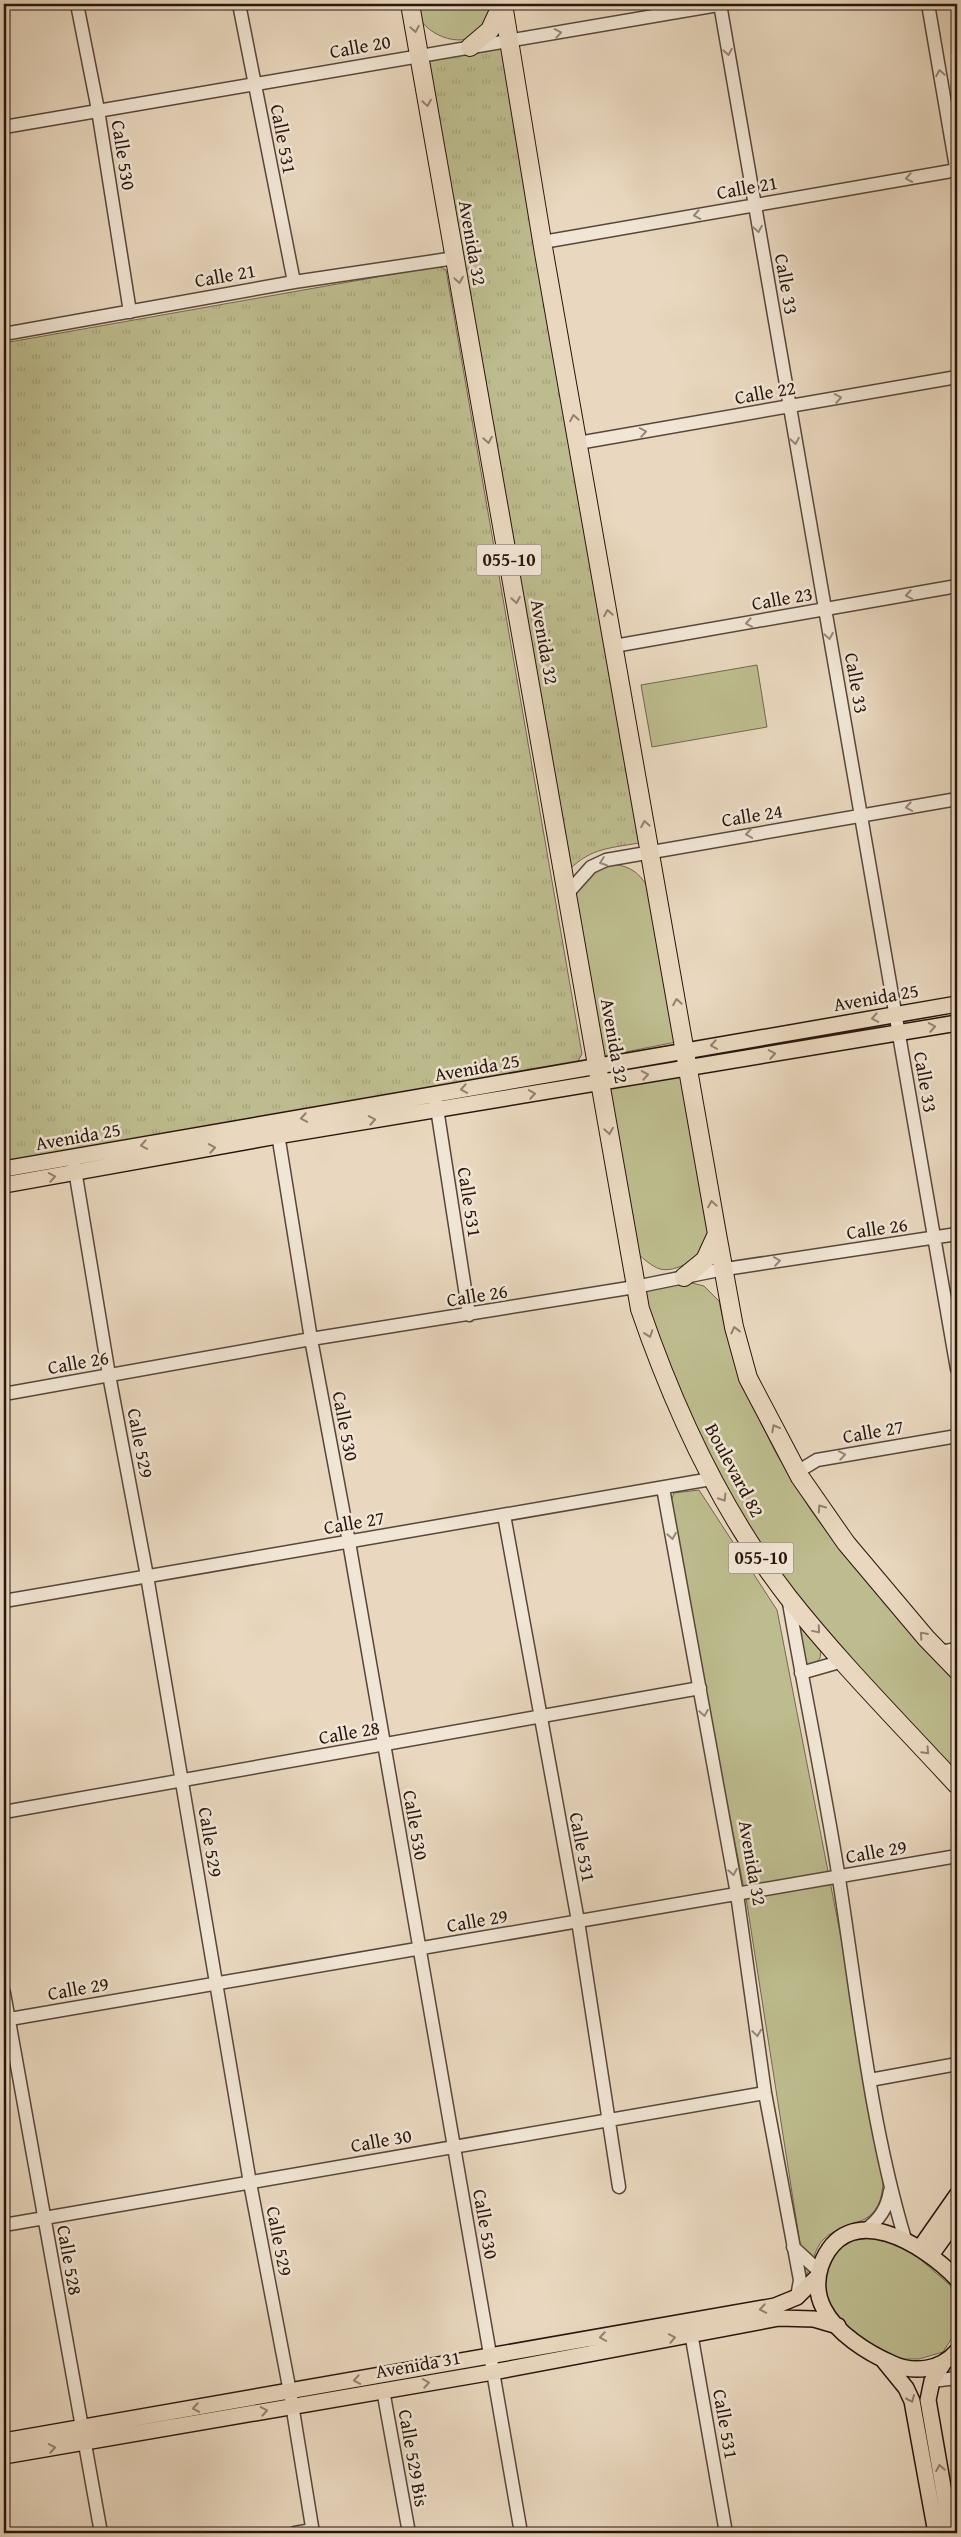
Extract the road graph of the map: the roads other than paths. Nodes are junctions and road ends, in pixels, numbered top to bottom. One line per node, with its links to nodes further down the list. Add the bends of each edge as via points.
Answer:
1 (77, 4): 12 (street, Calle 530)
2 (239, 4): 11 (street, Calle 531)
3 (410, 4): 10 (highway, Avenida 32 / 055-10, one-way to 10)
4 (503, 4): 8 (highway); 9 (highway, via 490,30)
5 (720, 4): 6 (street, Calle 20); 8 (street, Calle 20, one-way to 5); 15 (street, Calle 33, one-way to 15)
6 (724, 4)
7 (928, 4): 14 (street, one-way to 7)
8 (510, 41): 9 (street, Calle 20); 16 (highway)
9 (470, 47): 10 (street, Calle 20)
10 (419, 55): 11 (street, Calle 20); 17 (highway, Avenida 32 / 055-10, one-way to 17)
11 (254, 83): 12 (street, Calle 20); 18 (street, Calle 531)
12 (98, 110): 13 (street, Calle 20); 19 (street, Calle 530)
13 (4, 127)
14 (957, 171): 15 (street, Calle 21, one-way to 15)
15 (754, 205): 16 (street, Calle 21, one-way to 16); 22 (street, Calle 33, one-way to 22)
16 (543, 242): 23 (highway, one-way to 16)
17 (454, 258): 18 (street, Calle 21); 30 (highway, Avenida 32 / 055-10, one-way to 30)
18 (294, 282): 19 (street, Calle 21)
19 (130, 312): 20 (street, Calle 21)
20 (4, 334)
21 (957, 377): 22 (street, Calle 22, one-way to 21)
22 (789, 406): 23 (street, Calle 22, one-way to 22); 25 (street, Calle 33, one-way to 25)
23 (578, 443): 26 (highway, one-way to 23)
24 (957, 586): 25 (street, Calle 23, one-way to 25)
25 (825, 609): 26 (street, Calle 23, one-way to 26); 28 (street, Calle 33, one-way to 28)
26 (614, 646): 29 (highway, one-way to 26)
27 (957, 799): 28 (street, Calle 24, one-way to 28)
28 (861, 816): 29 (street, Calle 24, one-way to 29); 32 (street, Calle 33)
29 (650, 851): 30 (street, Calle 24, one-way to 30, via 606,860 591,867); 35 (highway, one-way to 29)
30 (566, 895): 37 (highway, Avenida 32 / 055-10)
31 (957, 1004): 32 (main road, Avenida 25)
32 (895, 1014): 34 (street, Calle 33); 35 (main road, Avenida 25, one-way to 35)
33 (957, 1022): 34 (main road, Avenida 25, one-way to 33)
34 (899, 1032): 36 (main road, Avenida 25, one-way to 34); 46 (street, Calle 33)
35 (686, 1050): 36 (highway); 37 (main road, Avenida 25)
36 (689, 1068): 37 (main road, Avenida 25, one-way to 36); 44 (highway, one-way to 36)
37 (600, 1074): 38 (main road, Avenida 25); 49 (highway, Avenida 32 / 055-10, one-way to 49)
38 (436, 1102): 39 (main road, Avenida 25); 50 (street, Calle 531)
39 (277, 1130): 40 (main road, Avenida 25, one-way to 40); 42 (main road, Avenida 25, one-way to 39); 51 (street, Calle 530)
40 (73, 1157): 41 (main road, Avenida 25); 42 (street, Calle 529)
41 (4, 1169)
42 (75, 1173): 43 (main road, Avenida 25, one-way to 42); 53 (street, Calle 529)
43 (4, 1185)
44 (717, 1234): 47 (highway); 48 (highway, via 705,1260)
45 (957, 1234): 46 (street, Calle 26)
46 (934, 1238): 47 (street, Calle 26, one-way to 46); 52 (street, Calle 33)
47 (724, 1269): 48 (street, Calle 26); 56 (highway, one-way to 47, via 748,1378 734,1327)
48 (684, 1277): 49 (street, Calle 26)
49 (635, 1287): 50 (street, Calle 26); 57 (highway, Boulevard 82 / 055-10, one-way to 57, via 657,1359)
50 (469, 1315): 51 (street, Calle 26)
51 (311, 1339): 53 (street, Calle 26); 60 (street, Calle 530)
52 (957, 1369)
53 (109, 1376): 54 (street, Calle 26); 61 (street, Calle 529)
54 (4, 1394)
55 (957, 1436): 56 (street, Calle 27, one-way to 55, via 817,1460)
56 (798, 1472): 65 (highway, one-way to 56, via 846,1543)
57 (712, 1479): 58 (street, Calle 27); 62 (highway, Boulevard 82 / 055-10, one-way to 62, via 751,1544)
58 (663, 1488): 59 (street, Calle 27); 69 (street, Avenida 32, one-way to 69)
59 (504, 1515): 60 (street, Calle 27); 70 (street, Calle 531)
60 (349, 1542): 61 (street, Calle 27); 71 (street, Calle 530)
61 (147, 1576): 63 (street, Calle 27); 72 (street, Calle 529)
62 (788, 1596): 66 (highway, Boulevard 82 / 055-10, one-way to 66); 68 (street)
63 (4, 1601)
64 (957, 1649): 65 (street)
65 (940, 1652): 67 (highway)
66 (842, 1661): 68 (street); 73 (highway, Boulevard 82 / 055-10, one-way to 73)
67 (957, 1670)
68 (801, 1673): 76 (street)
69 (700, 1688): 70 (street, Calle 28); 77 (street, Avenida 32, one-way to 77)
70 (540, 1717): 71 (street, Calle 28); 78 (street, Calle 531)
71 (383, 1745): 72 (street, Calle 28); 79 (street, Calle 530)
72 (182, 1781): 74 (street, Calle 28); 80 (street, Calle 529)
73 (957, 1785)
74 (4, 1812)
75 (957, 1856): 76 (street, Calle 29)
76 (838, 1877): 77 (street, Calle 29); 84 (street)
77 (737, 1894): 78 (street, Calle 29); 85 (street, Avenida 32, one-way to 85)
78 (578, 1922): 79 (street, Calle 29); 86 (street, Calle 531)
79 (420, 1949): 80 (street, Calle 29); 87 (street, Calle 530)
80 (215, 1984): 82 (street, Calle 29); 88 (street, Calle 529)
81 (4, 1993): 82 (street, Calle 528)
82 (6, 2020): 92 (street, Calle 528)
83 (957, 2064): 84 (street)
84 (870, 2080): 90 (street)
85 (765, 2093): 86 (street, Calle 30); 97 (street, Avenida 32)
86 (609, 2120): 87 (street, Calle 30); 89 (street, Calle 531)
87 (452, 2146): 88 (street, Calle 30); 104 (street, Calle 530)
88 (250, 2183): 92 (street, Calle 30); 111 (street, Calle 529)
89 (620, 2186)
90 (890, 2189): 95 (street, via 880,2217); 96 (street)
91 (957, 2196): 98 (main road)
92 (44, 2218): 94 (street, Calle 30); 112 (street, Calle 528)
93 (957, 2219): 98 (main road)
94 (4, 2225)
95 (865, 2230): 96 (main road); 99 (main road, Avenida 31, via 844,2237 836,2244 828,2252)
96 (905, 2239): 98 (main road)
97 (793, 2248): 99 (street); 101 (street, Avenida 32, via 800,2280)
98 (926, 2252): 100 (main road)
99 (819, 2273): 101 (main road, Avenida 31); 102 (main road, via 819,2298)
100 (955, 2274)
101 (797, 2297): 103 (main road, Avenida 31, one-way to 103, via 775,2306)
102 (838, 2326): 103 (main road, Avenida 31, via 791,2317); 106 (main road)
103 (690, 2328): 104 (main road, Avenida 31, one-way to 104); 107 (main road, Avenida 31, one-way to 103); 120 (street, Calle 531)
104 (490, 2356): 107 (street, Calle 530); 111 (main road, Avenida 31, one-way to 111)
105 (952, 2359): 106 (main road, via 927,2368 908,2368); 109 (main road)
106 (882, 2360): 121 (main road, one-way to 121, via 906,2388 912,2401)
107 (493, 2372): 110 (main road, Avenida 31, one-way to 107); 119 (street, Calle 530)
108 (957, 2378): 109 (street)
109 (932, 2382): 122 (main road, one-way to 109, via 929,2410)
110 (383, 2390): 111 (main road, Avenida 31); 118 (street, Calle 529 Bis)
111 (291, 2399): 112 (main road, Avenida 31); 115 (street, Calle 529)
112 (83, 2435): 113 (main road, Avenida 31); 114 (main road, Avenida 31, one-way to 112); 116 (street, Calle 528)
113 (4, 2441)
114 (4, 2456)
115 (312, 2532): 117 (street)
116 (100, 2533)
117 (295, 2533)
118 (409, 2533)
119 (521, 2533)
120 (726, 2533)
121 (936, 2533)
122 (951, 2533)

